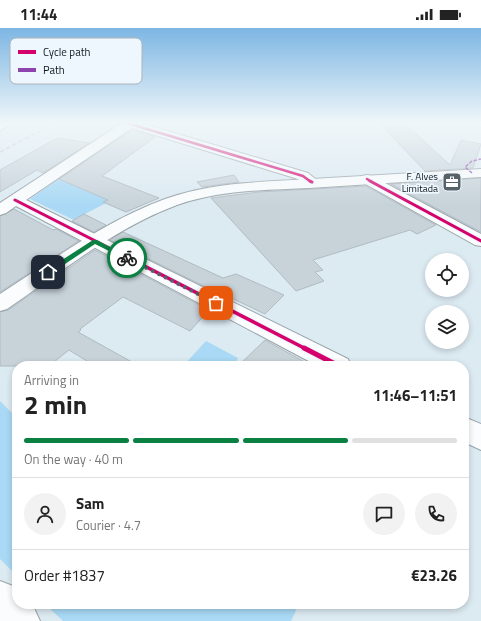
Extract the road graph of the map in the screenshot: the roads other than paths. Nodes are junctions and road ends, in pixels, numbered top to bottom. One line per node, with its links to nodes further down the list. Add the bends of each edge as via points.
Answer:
1 (88, 151): 6 (street)
2 (218, 151): 5 (street, via 303,176)
3 (481, 172): 4 (street)
4 (367, 179): 5 (street); 9 (street)
5 (312, 182): 8 (street, via 234,188 195,195 128,221)
6 (15, 200): 7 (street); 8 (street)
7 (0, 210)
8 (95, 241): 10 (street); 11 (street)
9 (481, 241)
10 (0, 304)
11 (328, 361)
12 (469, 431): 13 (street)
13 (481, 437)
14 (0, 599): 15 (street)
15 (21, 621)

